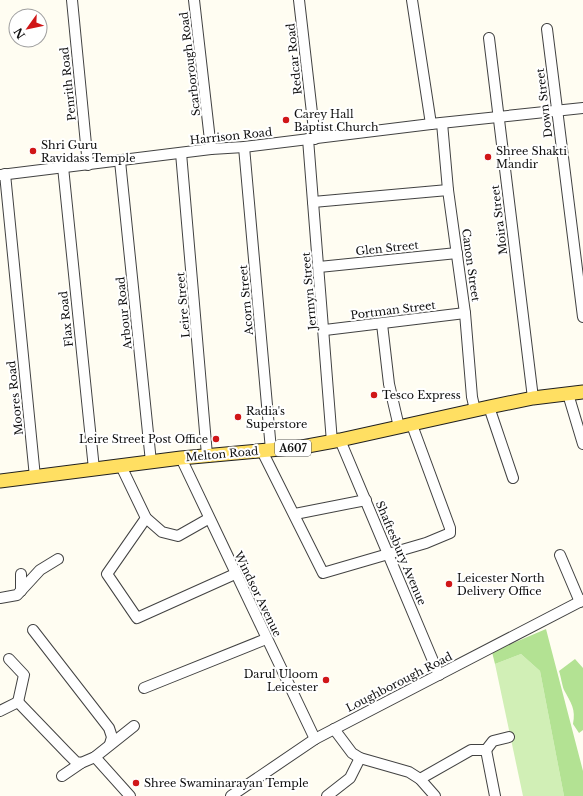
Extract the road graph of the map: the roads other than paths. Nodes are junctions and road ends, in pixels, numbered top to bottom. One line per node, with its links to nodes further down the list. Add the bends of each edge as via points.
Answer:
1 (72, 0): 17 (street, Penrith Road)
2 (194, 0): 14 (street, Scarborough Road)
3 (299, 0): 12 (street, Redcar Road)
4 (412, 0): 11 (street)
5 (547, 28): 8 (street, Down Street)
6 (489, 38): 9 (street, Moira Street)
7 (583, 108): 8 (street, Harrison Road)
8 (557, 112): 9 (street, Harrison Road); 25 (street, Down Street)
9 (499, 117): 10 (street, Harrison Road); 30 (street, Moira Street)
10 (442, 123): 11 (street, Harrison Road); 20 (street, Canon Street)
11 (431, 124): 12 (street, Harrison Road)
12 (311, 139): 13 (street, Harrison Road); 21 (street, Jermyn Street)
13 (244, 147): 14 (street, Harrison Road); 37 (street, Acorn Street)
14 (212, 149): 15 (street, Harrison Road)
15 (182, 153): 16 (street, Harrison Road); 38 (street, Leire Street)
16 (120, 161): 17 (street, Harrison Road); 40 (street, Arbour Road)
17 (88, 165): 18 (street, Harrison Road)
18 (63, 167): 19 (street, Harrison Road); 42 (street, Flax Road)
19 (3, 175): 43 (street, Moores Road)
20 (448, 190): 21 (street); 22 (street, Canon Street)
21 (313, 202): 23 (street, Jermyn Street)
22 (457, 253): 23 (street, Glen Street); 24 (street, Canon Street)
23 (319, 267): 27 (street, Jermyn Street)
24 (465, 313): 26 (street, Portman Street); 32 (street, Canon Street)
25 (583, 317)
26 (382, 324): 27 (street, Portman Street); 34 (street, via 389,384)
27 (324, 330): 35 (street, Jermyn Street)
28 (583, 392): 29 (main road, Melton Road / A607)
29 (568, 394): 30 (main road, Melton Road / A607); 36 (street)
30 (533, 398): 31 (main road, Melton Road / A607)
31 (489, 407): 32 (main road, Melton Road / A607); 44 (street)
32 (475, 410): 33 (main road, Melton Road / A607)
33 (412, 425): 34 (main road, Melton Road / A607); 50 (street, via 450,533)
34 (399, 427): 35 (main road, Melton Road / A607)
35 (336, 441): 37 (main road, Melton Road / A607); 46 (street, Shaftesbury Avenue)
36 (583, 444)
37 (267, 450): 38 (main road, Melton Road / A607); 47 (street)
38 (207, 456): 39 (main road, Melton Road / A607)
39 (181, 458): 40 (main road, Melton Road / A607); 49 (street, Windsor Avenue)
40 (152, 462): 41 (main road, Melton Road / A607)
41 (121, 466): 42 (main road, Melton Road / A607); 48 (street)
42 (94, 469): 43 (main road, Melton Road / A607)
43 (35, 477): 45 (main road, Melton Road / A607)
44 (513, 478)
45 (0, 481)
46 (366, 500): 47 (street); 50 (street, Shaftesbury Avenue)
47 (294, 514): 50 (street, via 323,573)
48 (146, 518): 49 (street, via 162,532 178,536); 54 (street, via 108,574 138,618)
49 (208, 519): 54 (street, Windsor Avenue)
50 (389, 555): 61 (street, Shaftesbury Avenue)
51 (560, 555): 57 (street)
52 (58, 559): 55 (street, via 40,570)
53 (21, 574): 55 (street)
54 (235, 574): 59 (street, Windsor Avenue)
55 (21, 591): 56 (street, via 17,595)
56 (0, 598)
57 (581, 601): 61 (street, Loughborough Road)
58 (34, 630): 69 (street, via 109,728 112,738)
59 (266, 639): 62 (street); 68 (street, Windsor Avenue)
60 (9, 659): 63 (street, via 24,675)
61 (439, 675): 66 (street, Loughborough Road)
62 (144, 688)
63 (18, 702): 64 (street); 73 (street, via 76,762)
64 (0, 711)
65 (134, 726): 69 (street)
66 (334, 729): 68 (street, Loughborough Road); 72 (street, via 346,747)
67 (508, 737): 70 (street, via 493,741)
68 (315, 740): 77 (street, Loughborough Road)
69 (110, 744): 71 (street)
70 (486, 750): 75 (street, via 472,750); 80 (street)
71 (95, 757): 73 (street); 76 (street)
72 (360, 758): 75 (street, via 409,772); 78 (street, via 350,778)
73 (81, 763): 74 (street)
74 (62, 776)
75 (420, 778): 79 (street)
76 (130, 796)
77 (231, 796)
78 (327, 796)
79 (435, 796)
80 (495, 796)

